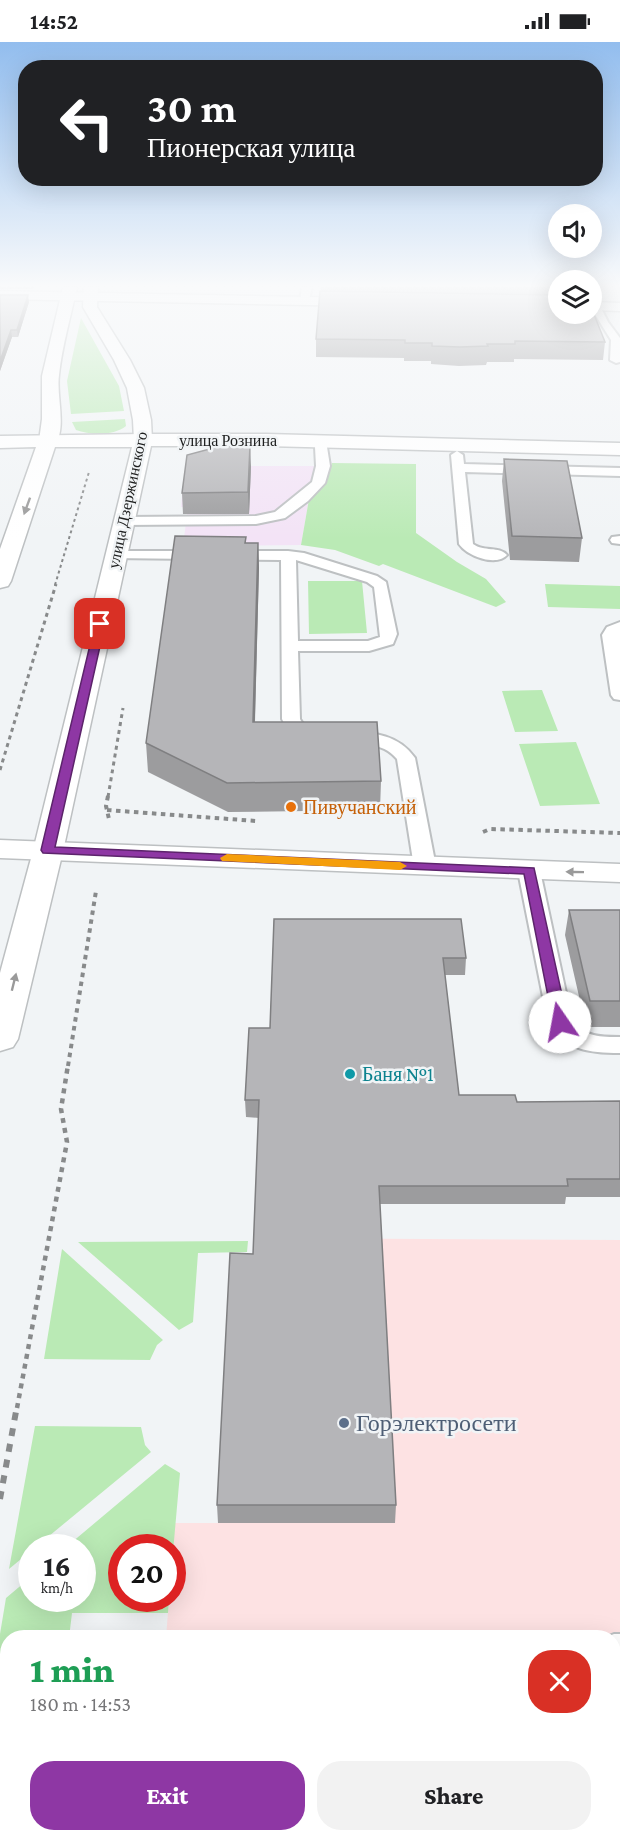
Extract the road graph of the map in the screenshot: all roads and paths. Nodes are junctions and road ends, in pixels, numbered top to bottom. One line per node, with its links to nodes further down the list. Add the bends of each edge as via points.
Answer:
1 (51, 371): 6 (main road)
2 (127, 371): 4 (main road, улица Дзержинского, via 136,386 143,414)
3 (0, 442): 6 (main road, улица Рознина)
4 (142, 444): 5 (main road, улица Рознина, via 342,441); 6 (main road, улица Рознина); 7 (main road, улица Рознина); 13 (main road, улица Дзержинского)
5 (457, 445): 7 (main road, улица Рознина); 8 (main road, улица Рознина); 10 (lane)
6 (47, 446): 9 (main road, улица Рознина); 17 (main road, one-way to 17)
7 (321, 447): 13 (lane, via 323,466 318,483 280,515 256,520)
8 (620, 449)
9 (0, 452)
10 (459, 468): 12 (lane); 16 (lane, via 468,548)
11 (89, 472): 21 (path)
12 (620, 472)
13 (124, 521): 14 (main road, улица Дзержинского)
14 (116, 555): 15 (lane); 23 (main road, улица Дзержинского)
15 (288, 555): 19 (lane); 19 (lane, via 377,581 381,585 389,634 387,640 369,646)
16 (500, 555)
17 (0, 581)
18 (620, 627): 20 (lane, via 610,635)
19 (290, 646): 24 (lane, via 293,726 316,737 368,737 385,741 399,748 406,758)
20 (620, 695)
21 (0, 770)
22 (0, 849): 23 (main road)
23 (48, 850): 24 (main road); 28 (main road, улица Дзержинского, one-way to 23)
24 (425, 867): 25 (main road)
25 (530, 871): 26 (main road, one-way to 25); 29 (lane, via 560,1022 568,1034 581,1041)
26 (620, 873)
27 (96, 891): 30 (path, via 61,1110 67,1142)
28 (0, 1039)
29 (620, 1045)
30 (0, 1499)

